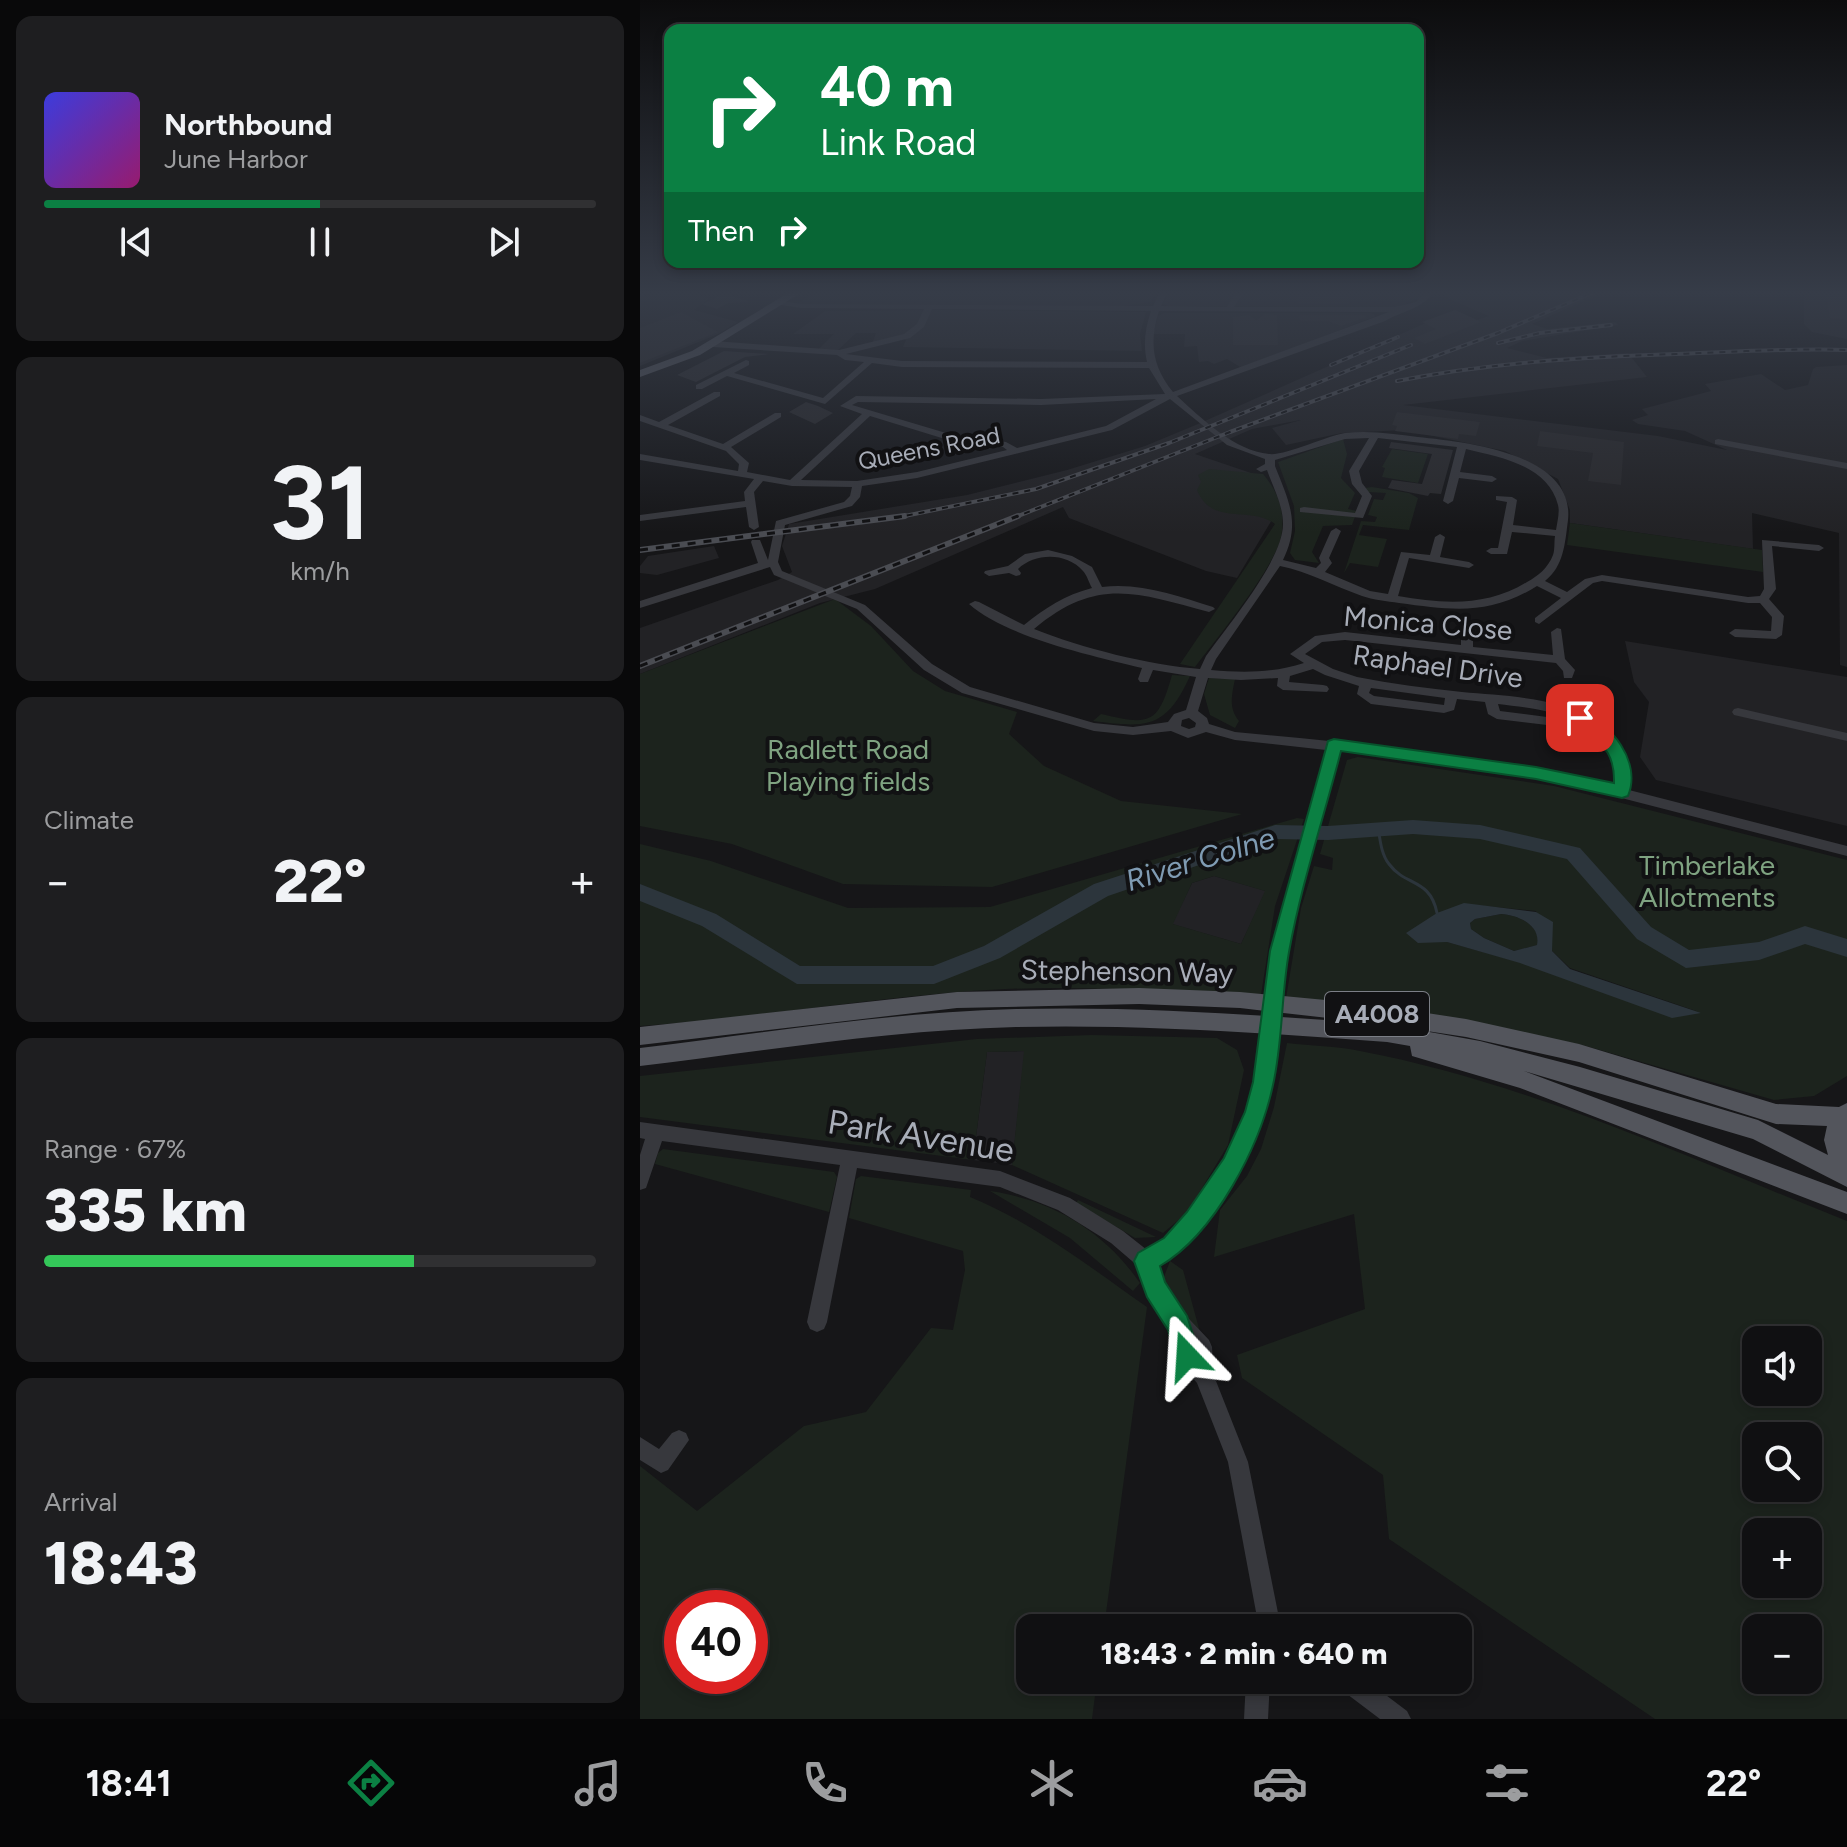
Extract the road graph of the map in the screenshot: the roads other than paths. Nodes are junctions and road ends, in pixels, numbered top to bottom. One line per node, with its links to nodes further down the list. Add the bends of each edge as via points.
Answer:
1 (857, 372): 4 (street, via 825,401)
2 (1156, 372): 7 (street)
3 (1231, 372): 7 (street)
4 (726, 373): 5 (street)
5 (699, 387)
6 (717, 394): 11 (street)
7 (1169, 396): 8 (street, via 1041,402 856,399 846,404); 16 (street, Queens Road, via 1109,428); 18 (street)
8 (867, 414): 16 (street); 24 (street)
9 (778, 415): 15 (street)
10 (640, 418): 11 (street)
11 (658, 426): 15 (street)
12 (1375, 435): 14 (street); 18 (street, via 1344,436); 29 (street, via 1354,471 1367,496 1359,516)
13 (1718, 442): 19 (street)
14 (1462, 445): 21 (street); 34 (street, via 1515,455 1538,471 1564,507)
15 (724, 447): 20 (street, via 742,460)
16 (1015, 451): 25 (street, Queens Road)
17 (640, 457): 20 (street, Queens Road)
18 (1260, 464): 42 (street, via 1283,494 1288,518)
19 (1847, 466)
20 (742, 474): 22 (street, Queens Road)
21 (1454, 474): 23 (street); 27 (street)
22 (759, 479): 24 (street, Queens Road); 28 (street, via 750,489)
23 (1492, 479)
24 (792, 483): 25 (street, Queens Road)
25 (857, 484): 43 (street, via 848,504 780,523)
26 (1500, 498): 32 (street, via 1512,500)
27 (1448, 501)
28 (749, 504): 30 (street); 31 (street)
29 (1304, 510)
30 (640, 518)
31 (754, 527)
32 (1508, 528): 34 (street); 39 (street, via 1503,552)
33 (1336, 531): 46 (street, via 1324,558 1327,563)
34 (1561, 534): 47 (street, via 1558,556)
35 (1440, 537): 41 (street)
36 (1031, 541): 40 (street)
37 (756, 542): 43 (street)
38 (1819, 548): 50 (street, via 1766,542)
39 (1491, 551)
40 (1042, 552): 45 (street, via 1025,557 1014,571); 48 (street, via 1080,563 1092,573)
41 (1434, 559): 44 (street); 54 (street, via 1405,554)
42 (1277, 562): 46 (street); 74 (street, via 1210,659)
43 (769, 563): 53 (street); 76 (street, via 787,578 861,607 928,667 966,690 1094,727 1133,731)
44 (1469, 565)
45 (989, 573)
46 (1318, 573): 54 (street, via 1356,591)
47 (1539, 582): 52 (street); 54 (street, via 1479,605)
48 (1098, 590): 57 (street, via 1146,590); 60 (street, via 1059,603)
49 (1784, 591): 50 (street)
50 (1766, 594): 52 (street, via 1748,600 1602,578); 62 (street, via 1778,616 1776,635)
51 (640, 597): 53 (street)
52 (1568, 597): 58 (street)
53 (661, 598): 56 (street)
54 (1392, 599)
55 (975, 604): 60 (street)
56 (640, 605)
57 (1209, 609)
58 (1539, 620)
59 (1467, 626): 63 (street)
60 (1024, 631): 66 (street)
61 (1557, 632): 65 (street)
62 (1735, 633)
63 (1467, 651): 64 (street, Monica Close, via 1345,636 1319,639); 65 (street, Monica Close)
64 (1296, 654): 67 (street, Raphael Drive)
65 (1559, 660): 68 (street)
66 (1149, 664): 69 (street, via 1215,674); 70 (street)
67 (1312, 665): 69 (street); 72 (street, Raphael Drive, via 1366,683)
68 (1568, 675)
69 (1284, 676): 71 (street, via 1283,686)
70 (1144, 679)
71 (1323, 689)
72 (1491, 699): 75 (street, via 1497,715); 80 (street, Raphael Drive, via 1571,713 1593,726 1617,752)
73 (1738, 712): 78 (street)
74 (1191, 713): 76 (street, via 1178,717); 77 (street, via 1202,718)
75 (1547, 721)
76 (1174, 726): 77 (street, via 1188,734)
77 (1203, 727): 79 (street, via 1242,737)
78 (1847, 737)
79 (1334, 745): 80 (street, via 1536,773); 92 (street, via 1279,951 1264,1082 1246,1136 1213,1196 1172,1246)
80 (1622, 791): 81 (street)
81 (1847, 851)
82 (1342, 1031): 84 (main road, Stephenson Way / A4008, via 1185,1018 1029,1017 896,1026); 89 (main road, Stephenson Way, via 1428,1040 1580,1076 1758,1130); 91 (main road, Stephenson Way / A4008, via 1521,1079)
83 (640, 1036): 85 (main road, Stephenson Way / A4008, via 957,1000 1240,1000 1466,1028 1579,1053 1776,1114)
84 (640, 1057)
85 (1845, 1112): 88 (main road, via 1835,1134)
86 (648, 1131): 87 (street, Park Avenue); 90 (street)
87 (850, 1158): 92 (street, Park Avenue, via 973,1174 1026,1188 1078,1212); 93 (street)
88 (1847, 1168)
89 (1847, 1176)
90 (640, 1182)
91 (1847, 1203)
92 (1146, 1261): 96 (street, Park Avenue, via 1155,1288 1179,1325 1187,1356 1204,1376 1238,1462)
93 (817, 1322)
94 (679, 1440): 95 (street, via 661,1463)
95 (640, 1447)
96 (1267, 1614)
97 (1257, 1694): 99 (street)
98 (1366, 1694): 100 (street)
99 (1256, 1719)
100 (1399, 1719)

